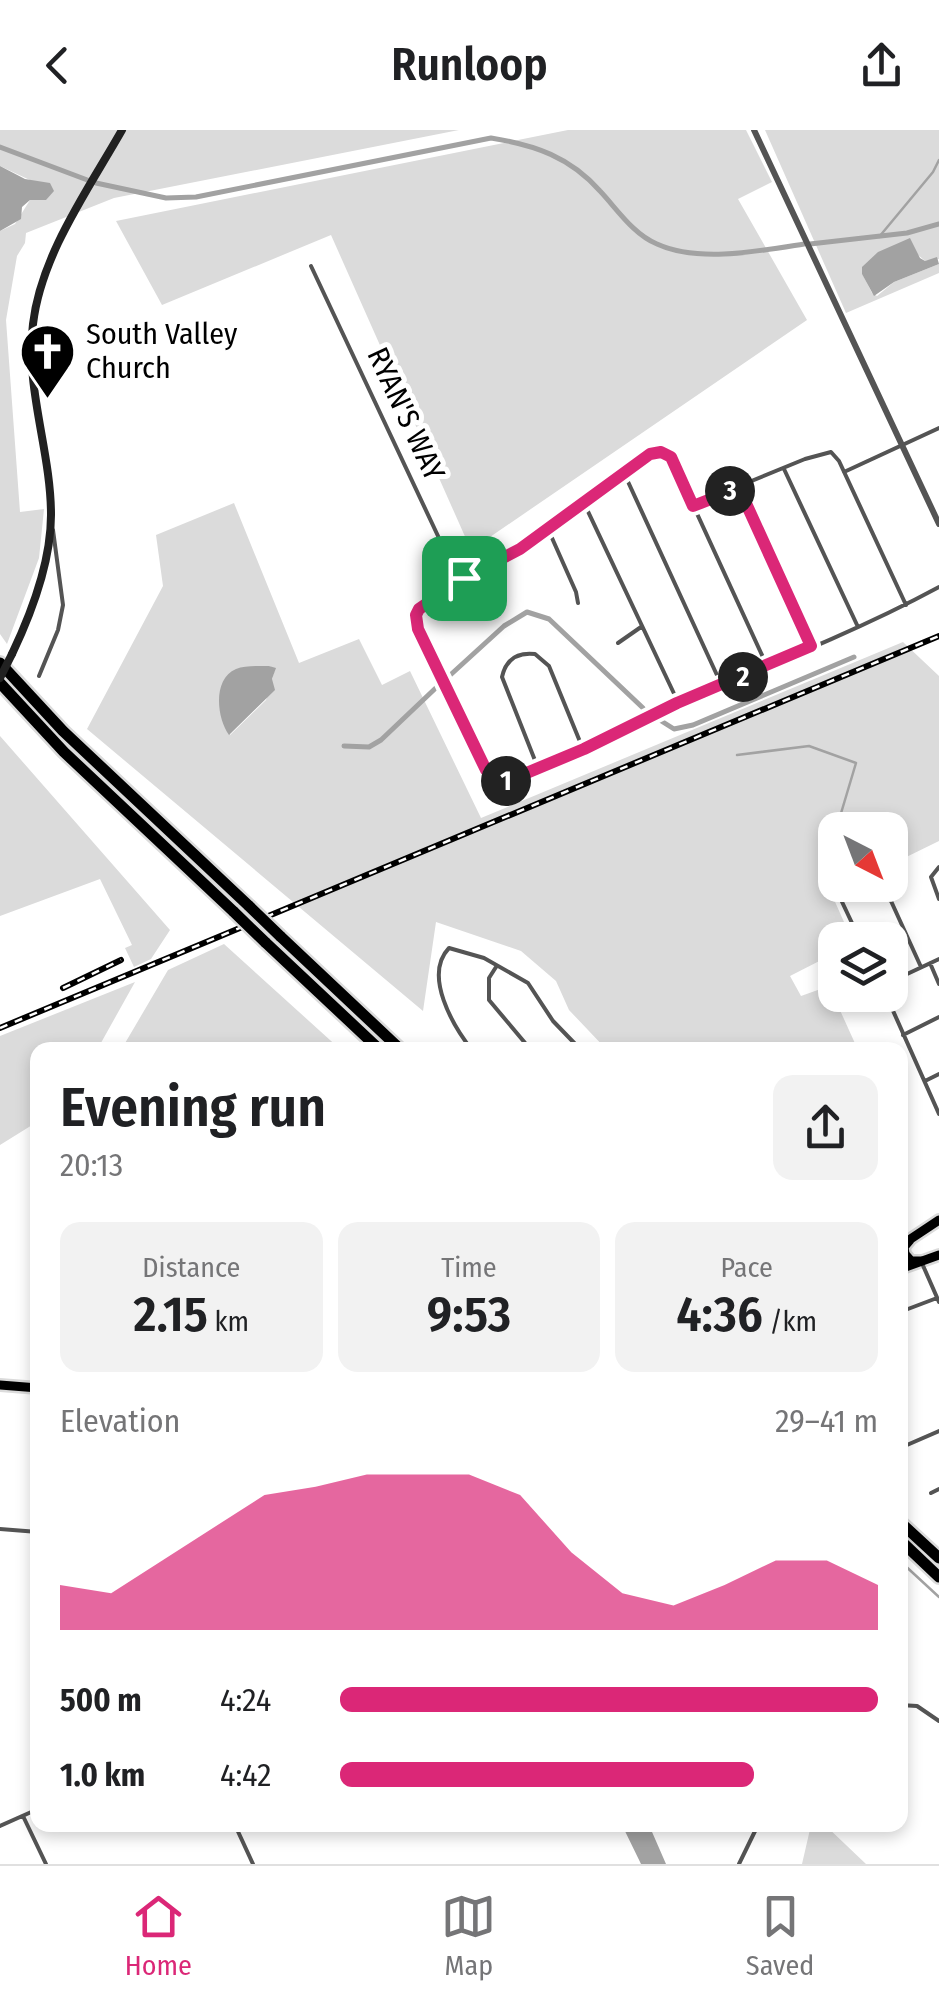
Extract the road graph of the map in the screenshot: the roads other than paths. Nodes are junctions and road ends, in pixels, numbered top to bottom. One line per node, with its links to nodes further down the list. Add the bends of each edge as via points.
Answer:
1 (122, 130): 12 (main road, via 58,246 33,322 32,372)
2 (754, 130): 5 (street)
3 (311, 266): 15 (street, RYAN'S WAY, via 446,553)
4 (939, 428): 5 (street)
5 (902, 445): 7 (street); 13 (street)
6 (784, 469): 7 (street, via 827,451); 9 (street); 20 (street)
7 (844, 472): 18 (street)
8 (624, 473): 10 (street); 11 (street, via 650,454 666,454); 27 (street)
9 (739, 488): 11 (street); 22 (street)
10 (584, 503): 14 (street); 19 (street)
11 (693, 506): 24 (street)
12 (51, 515): 25 (street, via 63,605); 26 (main road, bridge, via 44,566)
13 (939, 524)
14 (548, 529): 15 (street); 17 (street)
15 (464, 578): 30 (street, via 419,609 418,629 491,779 505,782)
16 (939, 587): 18 (street)
17 (578, 603)
18 (906, 606): 20 (street)
19 (641, 626): 21 (street); 28 (street)
20 (858, 627): 22 (street)
21 (618, 643)
22 (811, 646): 24 (street)
23 (0, 663): 44 (highway, bridge, via 63,732)
24 (767, 666): 27 (street)
25 (39, 676)
26 (0, 681): 43 (highway, bridge, via 64,752)
27 (722, 686): 28 (street)
28 (678, 702): 29 (street)
29 (584, 749): 30 (street); 30 (street, via 548,664 534,654 516,656 504,669 504,684)
30 (538, 768)
31 (938, 871): 32 (street, via 931,878)
32 (939, 898)
33 (891, 902): 37 (street)
34 (939, 959): 35 (street)
35 (930, 963): 37 (street); 39 (street)
36 (497, 965): 45 (street, via 455,948 441,957 439,986); 46 (street, via 489,1000); 47 (street, via 534,989)
37 (921, 967): 38 (street)
38 (908, 973)
39 (939, 984)
40 (893, 1012): 42 (street)
41 (939, 1017): 42 (street)
42 (903, 1035): 48 (street)
43 (371, 1042)
44 (393, 1042)
45 (468, 1042)
46 (524, 1042)
47 (574, 1042)
48 (906, 1042)
49 (908, 1046): 51 (street)
50 (939, 1074): 51 (street)
51 (924, 1081): 52 (street)
52 (939, 1114)
53 (939, 1220): 54 (main road)
54 (916, 1235): 55 (main road); 56 (main road)
55 (908, 1240)
56 (908, 1243)
57 (939, 1255): 59 (main road)
58 (908, 1257): 59 (main road)
59 (921, 1260): 60 (main road); 61 (street)
60 (908, 1266)
61 (938, 1300): 62 (street)
62 (908, 1309)
63 (0, 1385): 64 (main road)
64 (30, 1387)
65 (939, 1430): 66 (street)
66 (908, 1444)
67 (939, 1489): 68 (street)
68 (931, 1492)
69 (0, 1528): 70 (street)
70 (30, 1531)
71 (908, 1542): 73 (highway)
72 (908, 1543): 74 (highway)
73 (939, 1558)
74 (939, 1577)
75 (908, 1705): 76 (street)
76 (939, 1721)
77 (30, 1813): 78 (street)
78 (23, 1816): 79 (street); 80 (street)
79 (0, 1826)
80 (30, 1831)
81 (31, 1832): 84 (street)
82 (238, 1832): 85 (street)
83 (755, 1832): 86 (street)
84 (46, 1864)
85 (253, 1864)
86 (739, 1864)

